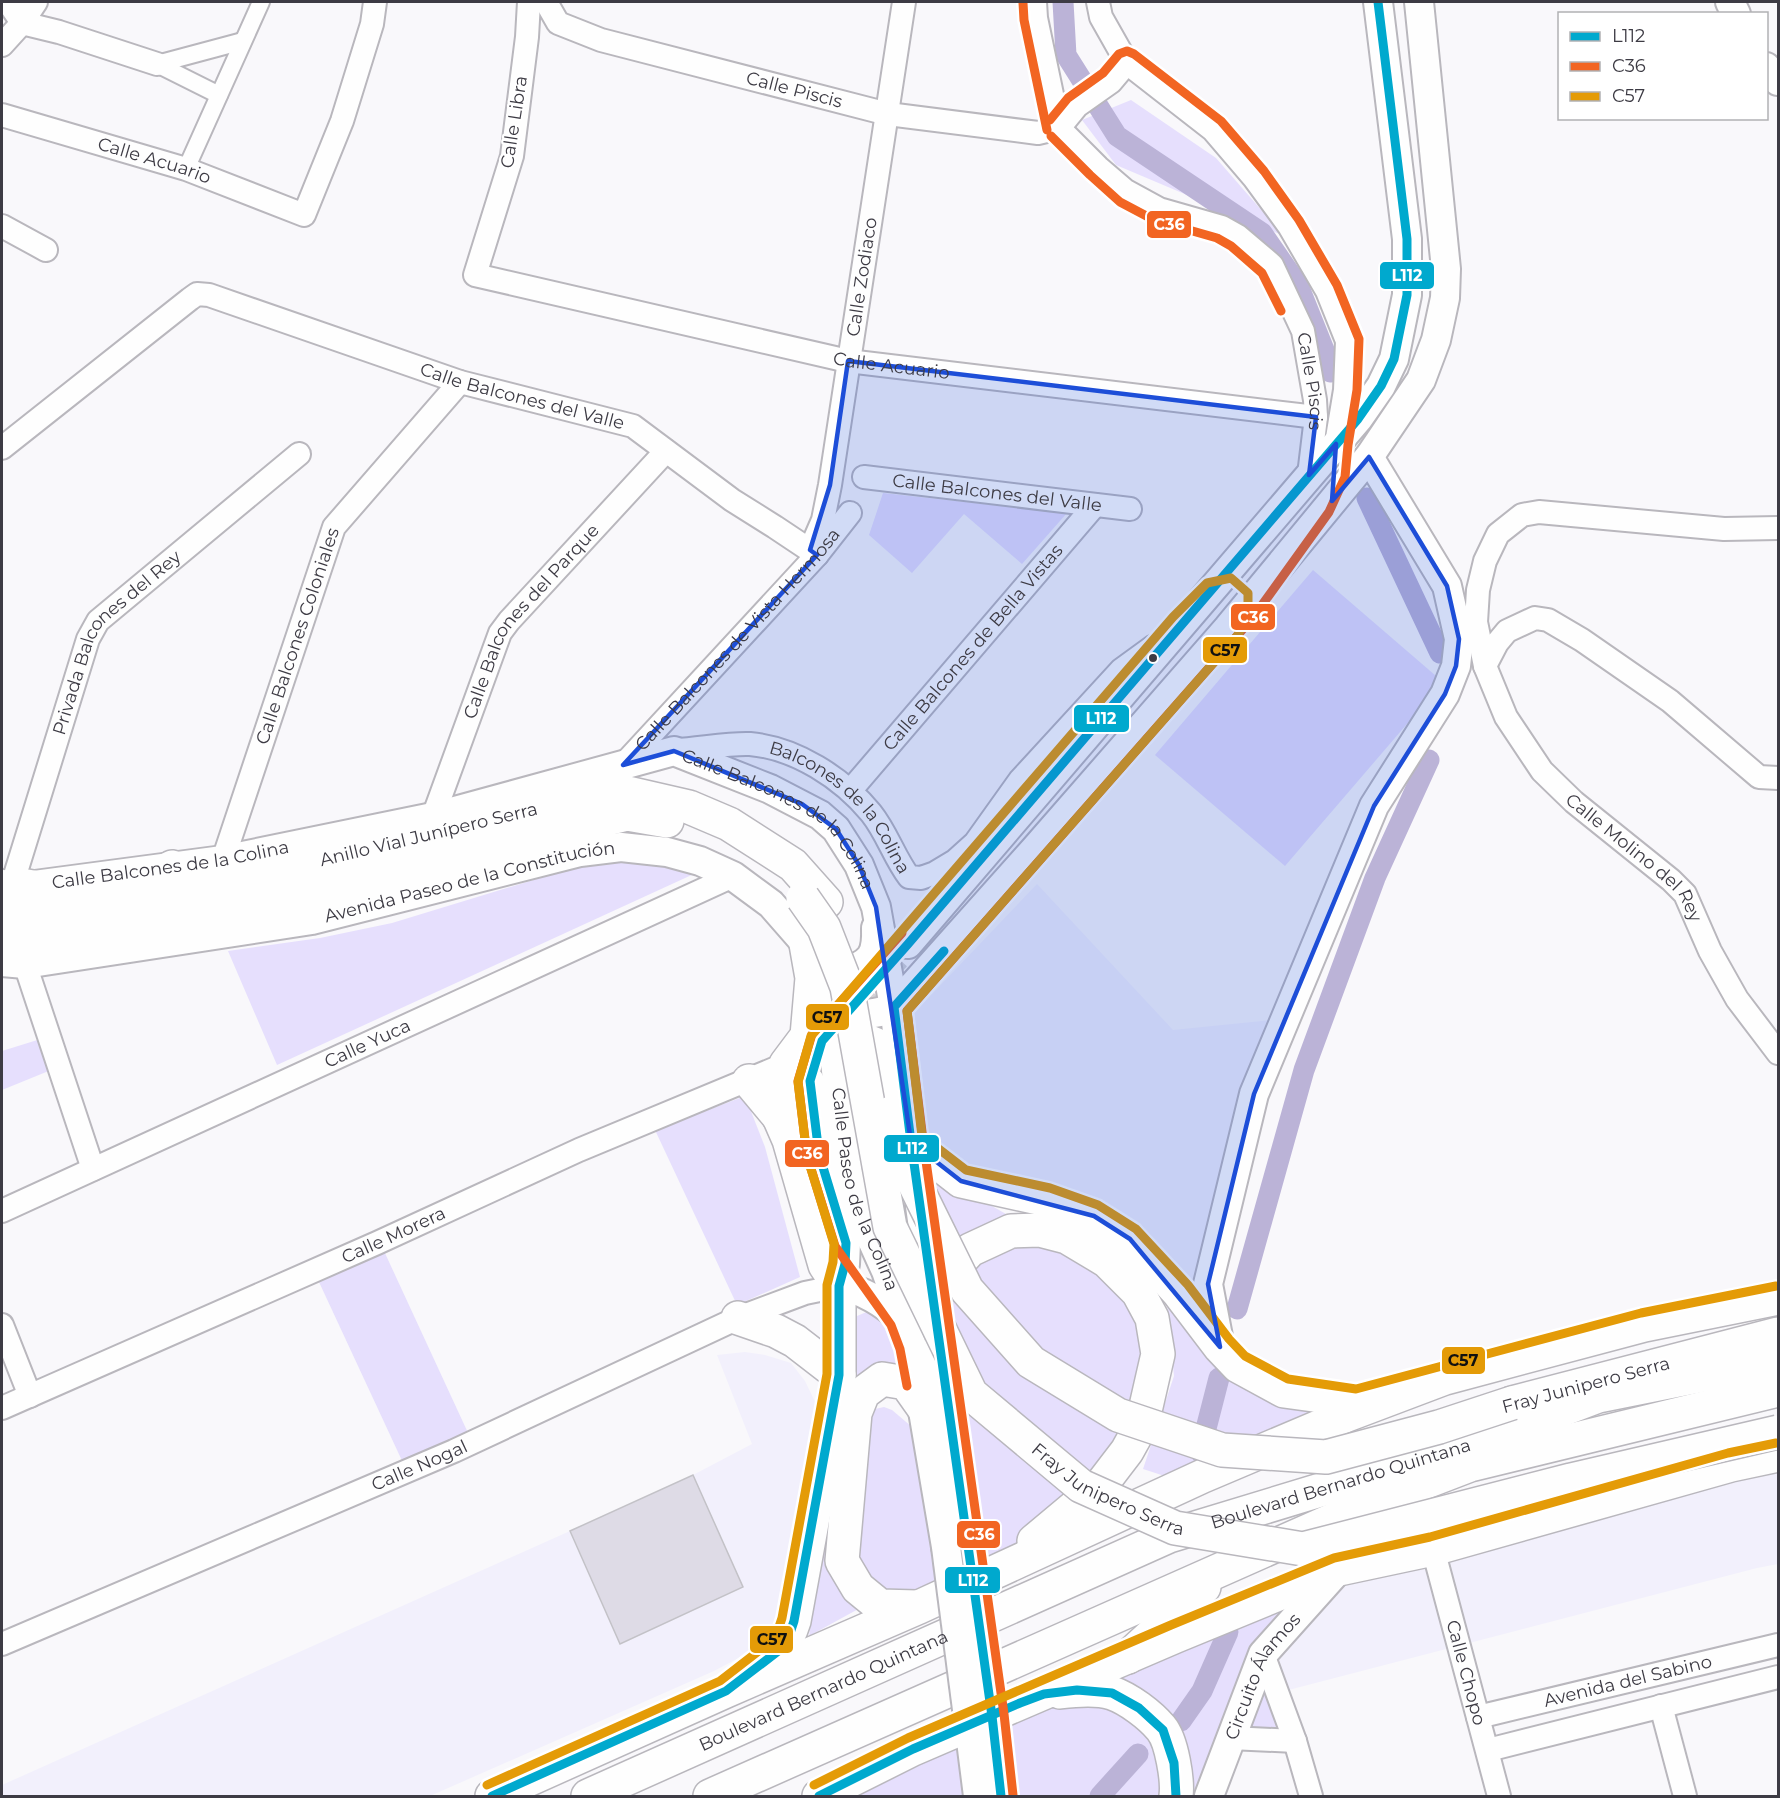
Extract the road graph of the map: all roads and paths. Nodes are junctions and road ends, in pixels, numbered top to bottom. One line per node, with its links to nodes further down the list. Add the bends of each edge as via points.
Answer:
1 (8, 2): 12 (street)
2 (36, 2): 12 (street)
3 (261, 2): 13 (street)
4 (375, 2): 23 (street, Calle Acuario, via 342,121 304,214)
5 (529, 2): 26 (street, Calle Libra, via 512,156)
6 (546, 2): 20 (street, Calle Piscis, via 558,23 601,40)
7 (904, 2): 20 (street, Calle Zodiaco)
8 (1035, 2): 22 (street)
9 (1098, 2): 15 (street, via 1101,17)
10 (1378, 2): 30 (street, via 1407,239 1407,295 1390,368 1358,419)
11 (1419, 2): 34 (street, via 1446,269 1445,298 1422,380)
12 (22, 23): 14 (street); 16 (street)
13 (243, 41): 16 (street); 19 (street)
14 (2, 45)
15 (1127, 63): 22 (street, via 1111,82 1077,106); 30 (street, via 1213,130 1289,226 1327,291 1347,341 1346,390)
16 (157, 64): 19 (street)
17 (1768, 68): 18 (street)
18 (1779, 81)
19 (219, 95): 23 (street)
20 (888, 114): 22 (street, Calle Piscis, via 1038,133); 27 (street, Calle Zodiaco)
21 (2, 115): 23 (street, Calle Acuario)
22 (1059, 129): 29 (street, Calle Piscis, via 1126,191 1159,209 1222,227 1272,265 1304,331)
23 (186, 170)
24 (2, 226): 25 (street)
25 (46, 250)
26 (476, 275): 27 (street, Calle Acuario)
27 (848, 361): 29 (street, Calle Acuario); 41 (street, Calle Zodiaco, via 830,485)
28 (460, 382): 31 (street, Calle Balcones del Valle, via 197,294); 32 (street, Calle Balcones del Valle, via 633,426); 52 (street, Calle Balcones Coloniales, via 334,527)
29 (1316, 417): 35 (street, Calle Piscis)
30 (1335, 444): 35 (street); 42 (street, via 1334,473 1318,505)
31 (2, 448)
32 (666, 451): 41 (street, Calle Balcones del Valle); 51 (street, Calle Balcones del Parque, via 500,633)
33 (298, 454): 55 (street, Privada Balcones del Rey, via 98,621 88,639)
34 (1369, 457): 42 (street); 79 (street, via 1447,586 1459,639 1456,666 1445,694 1374,806 1254,1094 1209,1284)
35 (1309, 475): 43 (street)
36 (864, 477): 37 (street, Calle Balcones del Valle)
37 (1095, 504): 38 (street, Calle Balcones del Valle); 50 (street, Calle Balcones de Bella Vistas)
38 (1130, 509)
39 (850, 513): 41 (street, Calle Balcones de Vista Hermosa)
40 (1779, 528): 45 (street, Calle Molino del Rey, via 1724,529 1539,512 1522,514 1498,534 1485,561 1476,622)
41 (813, 553): 47 (street, Calle Balcones de Vista Hermosa)
42 (1247, 605): 44 (street)
43 (1191, 615): 44 (street, via 1214,593 1228,590 1237,599); 50 (street, Balcones de la Colina, via 1121,670 1020,780 975,843 935,873 909,877 872,814); 60 (street)
44 (1228, 628): 62 (street)
45 (1485, 666): 48 (street, via 1506,631 1535,618 1548,620 1670,701); 64 (street, Calle Molino del Rey, via 1506,717 1542,771 1685,894 1737,999)
46 (674, 751): 47 (street, Calle Balcones de la Colina); 50 (street, Balcones de la Colina, via 749,744 781,751 807,761); 57 (street, Calle Balcones de la Colina, via 770,789 820,815 836,829 859,865)
47 (623, 765): 51 (street, Calle Balcones de la Colina)
48 (1769, 777): 49 (street)
49 (1779, 789)
50 (850, 791)
51 (433, 817): 52 (street, Calle Balcones de la Colina)
52 (223, 860): 54 (street, Calle Balcones de la Colina)
53 (733, 876): 59 (street, Avenida Paseo de la Constitución, via 771,904); 61 (street, Avenida Paseo de la Constitución, via 668,852 621,847 580,852 312,920); 69 (street, Calle Yuca)
54 (180, 880): 55 (street, Calle Balcones de la Colina); 55 (main road, Anillo Vial Junípero Serra, via 127,903 27,914); 56 (main road, Anillo Vial Junípero Serra, via 615,790 689,807 729,824 793,865)
55 (10, 892)
56 (814, 900): 58 (main road, Anillo Vial Junípero Serra, via 741,850 688,824 627,814 208,918 58,937); 78 (main road, Fray Junipero Serra, bridge, via 864,969 899,1152 967,1290 1031,1362 1118,1415 1222,1450 1326,1457 1512,1403); 87 (main road, Fray Junipero Serra, bridge, via 847,987 890,1227 971,1394 1081,1486 1174,1528 1303,1549 1571,1480)
57 (876, 907): 59 (street, via 877,947 863,965 846,972); 62 (street, Calle Balcones de la Colina)
58 (2, 937)
59 (806, 944): 62 (street, via 846,1005 865,1015); 63 (street, Avenida Paseo de la Constitución, via 822,985); 65 (main road, via 812,978 807,1036)
60 (908, 944)
61 (13, 963): 69 (street)
62 (894, 1007): 68 (street, Calle Paseo de la Colina)
63 (832, 1042): 65 (street); 73 (street, via 866,1038 876,1042 915,1251); 76 (street, Calle Paseo de la Colina, via 852,1190)
64 (1779, 1053)
65 (798, 1072): 66 (street, Calle Morera); 67 (main road, via 781,1085); 71 (street)
66 (749, 1081): 67 (main road); 84 (street, Calle Morera, via 579,1150)
67 (779, 1117): 72 (main road, via 825,1265)
68 (910, 1142): 73 (street, Calle Paseo de la Colina); 79 (main road, via 961,1181 1083,1212 1130,1239 1179,1293)
69 (93, 1169): 70 (street, Calle Yuca)
70 (2, 1211)
71 (846, 1243): 72 (street); 76 (street)
72 (839, 1286): 75 (street, Calle Nogal, via 805,1293); 76 (street, via 873,1297); 81 (main road)
73 (934, 1296): 89 (street, Calle Paseo de la Colina); 93 (main road, via 970,1250 1011,1231 1040,1230 1067,1237 1107,1262 1138,1293 1152,1318 1158,1354 1142,1424 1128,1450 1101,1485)
74 (1779, 1298): 82 (main road, via 1637,1327)
75 (738, 1318): 81 (main road, via 795,1341); 95 (street, Calle Nogal, via 454,1451)
76 (902, 1319): 85 (street, Calle Paseo de la Colina, via 912,1346)
77 (2, 1325): 84 (street)
78 (1779, 1334)
79 (1220, 1347): 82 (main road, via 1238,1366 1295,1393 1357,1401)
80 (1779, 1360): 110 (main road, Boulevard Bernardo Quintana, via 1598,1396 1472,1444 1169,1536)
81 (839, 1375): 100 (main road, via 789,1639)
82 (1445, 1378): 93 (main road, via 1203,1476)
83 (1779, 1390): 91 (main road, Boulevard Bernardo Quintana, via 1470,1465 1371,1503)
84 (30, 1396): 86 (street, Calle Morera)
85 (923, 1407): 89 (street, Calle Paseo de la Colina); 94 (main road, via 906,1383 882,1379 863,1393 855,1413 842,1561 858,1588 880,1606)
86 (2, 1408)
87 (1779, 1432)
88 (1779, 1455): 90 (main road)
89 (957, 1546): 104 (street, Calle Paseo de la Colina, bridge)
90 (1432, 1549): 92 (main road); 103 (street, Calle Chopo)
91 (1224, 1568): 98 (main road); 111 (main road, Boulevard Bernardo Quintana)
92 (1339, 1569): 97 (street, Circuito Álamos); 98 (main road)
93 (998, 1570): 94 (main road)
94 (919, 1607): 100 (main road)
95 (2, 1644)
96 (1779, 1646): 103 (street, Avenida del Sabino)
97 (1263, 1654): 105 (street, Circuito Álamos); 106 (street)
98 (1128, 1657): 101 (main road)
99 (1779, 1677): 102 (street, Avenida del Sabino)
100 (726, 1691): 109 (main road)
101 (1044, 1694): 108 (main road, via 913,1749); 114 (main road, via 1077,1690 1112,1693 1139,1708 1163,1730 1174,1762)
102 (1661, 1706): 107 (street, Avenida del Sabino); 118 (street)
103 (1478, 1717): 107 (street, Calle Chopo)
104 (982, 1730): 112 (street, Calle Paseo de la Colina); 113 (street, Calle Paseo de la Colina)
105 (1230, 1738): 106 (street); 115 (street, Circuito Álamos)
106 (1295, 1741): 116 (street)
107 (1488, 1750): 117 (street, Calle Chopo)
108 (823, 1795)
109 (492, 1797)
110 (588, 1797)
111 (710, 1797)
112 (978, 1797)
113 (1001, 1797)
114 (1176, 1797)
115 (1209, 1797)
116 (1311, 1797)
117 (1499, 1797)
118 (1685, 1797)

